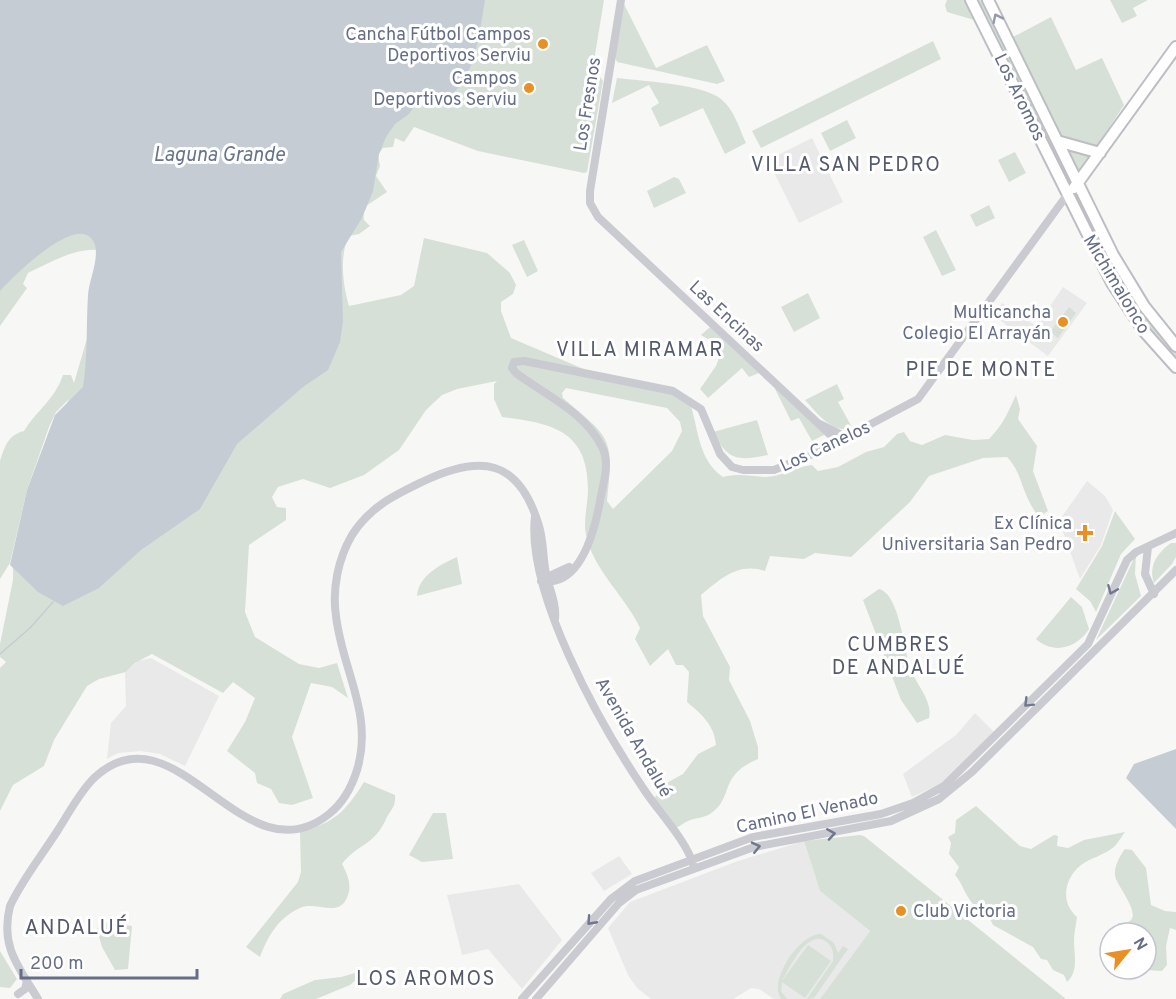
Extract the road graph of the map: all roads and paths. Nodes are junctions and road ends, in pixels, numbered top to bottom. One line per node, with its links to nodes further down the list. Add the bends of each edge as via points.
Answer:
1 (621, 0): 11 (street, Los Fresnos, via 590,191)
2 (971, 0): 6 (main road, Los Aromos)
3 (988, 0): 5 (main road, Los Aromos, one-way to 3)
4 (1176, 47): 8 (main road, Los Canelos)
5 (1019, 63): 6 (main road); 7 (main road, Los Aromos)
6 (1006, 69): 10 (main road, Los Aromos)
7 (1057, 141): 8 (main road); 9 (main road, Los Aromos)
8 (1100, 153): 9 (main road, Los Canelos)
9 (1077, 184): 10 (main road, Los Canelos); 12 (main road, Michimalonco, via 1125,275 1152,318)
10 (1068, 195): 13 (main road, Michimalonco, via 1119,294 1143,330); 14 (street, Los Canelos, via 922,395)
11 (595, 213): 14 (street, Las Encinas, via 818,424)
12 (1176, 346)
13 (1176, 367)
14 (842, 440): 19 (street, Los Canelos, via 774,470 743,470 732,467 720,454 701,409 673,391 515,361 512,368 516,374 574,413 604,451 605,473 594,532)
15 (535, 516): 18 (street, Avenida Andalué); 22 (street, Avenida Andalué, via 534,539); 27 (street, Avenida Andalué, via 530,499 516,482 496,469 476,465 446,471 376,507 347,545 336,585 338,627 359,700 363,731 358,767 340,802 315,822 276,827 243,817 164,764 137,758 113,764 85,788 10,906 8,944)
16 (1176, 533): 17 (street, Camino El Venado)
17 (1148, 547): 23 (street, via 1145,574); 25 (street, Camino El Venado, one-way to 25, via 1125,562 1092,639)
18 (544, 560): 20 (street); 22 (street, Avenida Andalué)
19 (575, 565): 20 (street); 22 (street, Los Canelos, via 563,575)
20 (561, 570): 22 (street)
21 (1176, 570): 23 (street, Camino El Venado)
22 (545, 579): 26 (street, Avenida Andalué, via 556,610 555,619 578,672 616,744)
23 (1154, 594): 24 (street, Camino El Venado)
24 (1090, 655): 25 (street); 26 (street, Camino El Venado, one-way to 24, via 754,847 880,824 934,803 972,772)
25 (1070, 662): 26 (street, Camino El Venado, one-way to 26, via 960,772 929,795 881,814 753,837)
26 (693, 863): 30 (street, Camino El Venado, one-way to 30, via 621,889); 31 (street, Camino El Venado, via 622,899)
27 (27, 981): 28 (street); 29 (street, Avenida Andalué)
28 (18, 994)
29 (38, 999)
30 (522, 999)
31 (536, 999)

